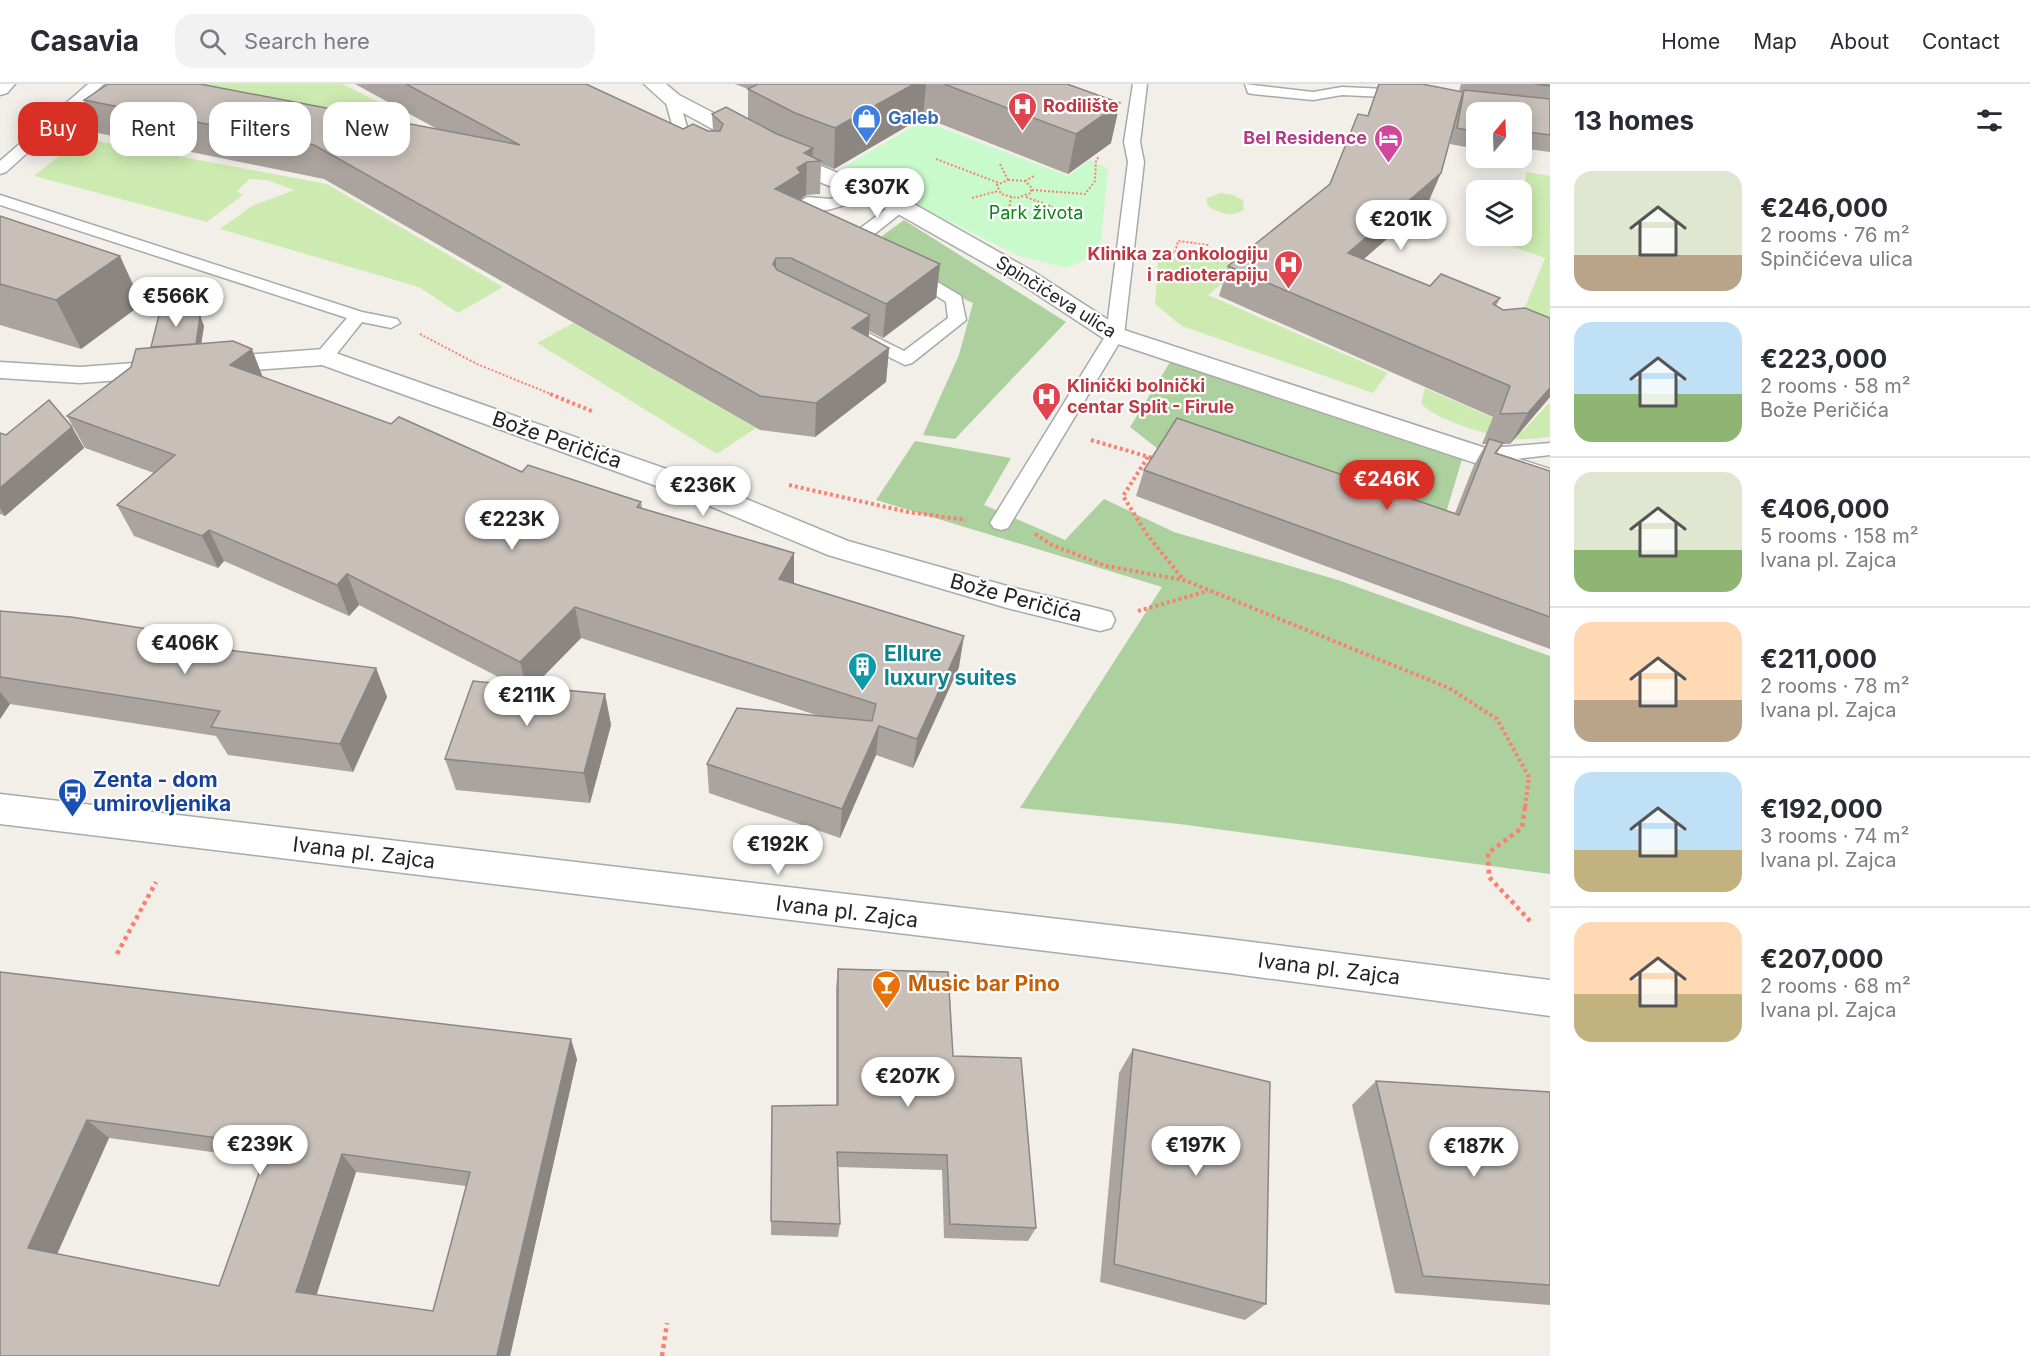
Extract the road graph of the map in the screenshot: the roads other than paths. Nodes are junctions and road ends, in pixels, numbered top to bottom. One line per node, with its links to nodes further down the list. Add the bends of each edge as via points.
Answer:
1 (5, 84): 5 (street)
2 (97, 84): 9 (lane)
3 (1140, 84): 17 (lane, via 1132,142 1136,162)
4 (1252, 84): 7 (lane, via 1253,90 1313,96 1342,91)
5 (0, 89)
6 (666, 89): 8 (lane, via 674,119 688,138); 10 (street, Spinčićeva ulica, via 786,160)
7 (1419, 95)
8 (715, 159)
9 (0, 170)
10 (863, 191): 12 (lane, via 839,202); 13 (street, Spinčićeva ulica)
11 (0, 200): 14 (lane)
12 (807, 202)
13 (900, 206): 16 (lane, via 856,240 955,300 957,320 905,359); 17 (street, Spinčićeva ulica, via 1026,277)
14 (358, 316): 15 (lane); 18 (lane)
15 (391, 323)
16 (844, 328)
17 (1114, 336): 21 (street, Spinčićeva ulica); 23 (lane)
18 (324, 357): 19 (street, Bože Peričića, via 80,375); 24 (street, Bože Peričića, via 705,493 838,548)
19 (0, 370)
20 (1550, 449): 21 (lane)
21 (1480, 456): 22 (street, Spinčićeva ulica)
22 (1550, 479)
23 (1000, 523)
24 (1100, 620)
25 (0, 809): 26 (street, Ivana pl. Zajca)
26 (1550, 998)

